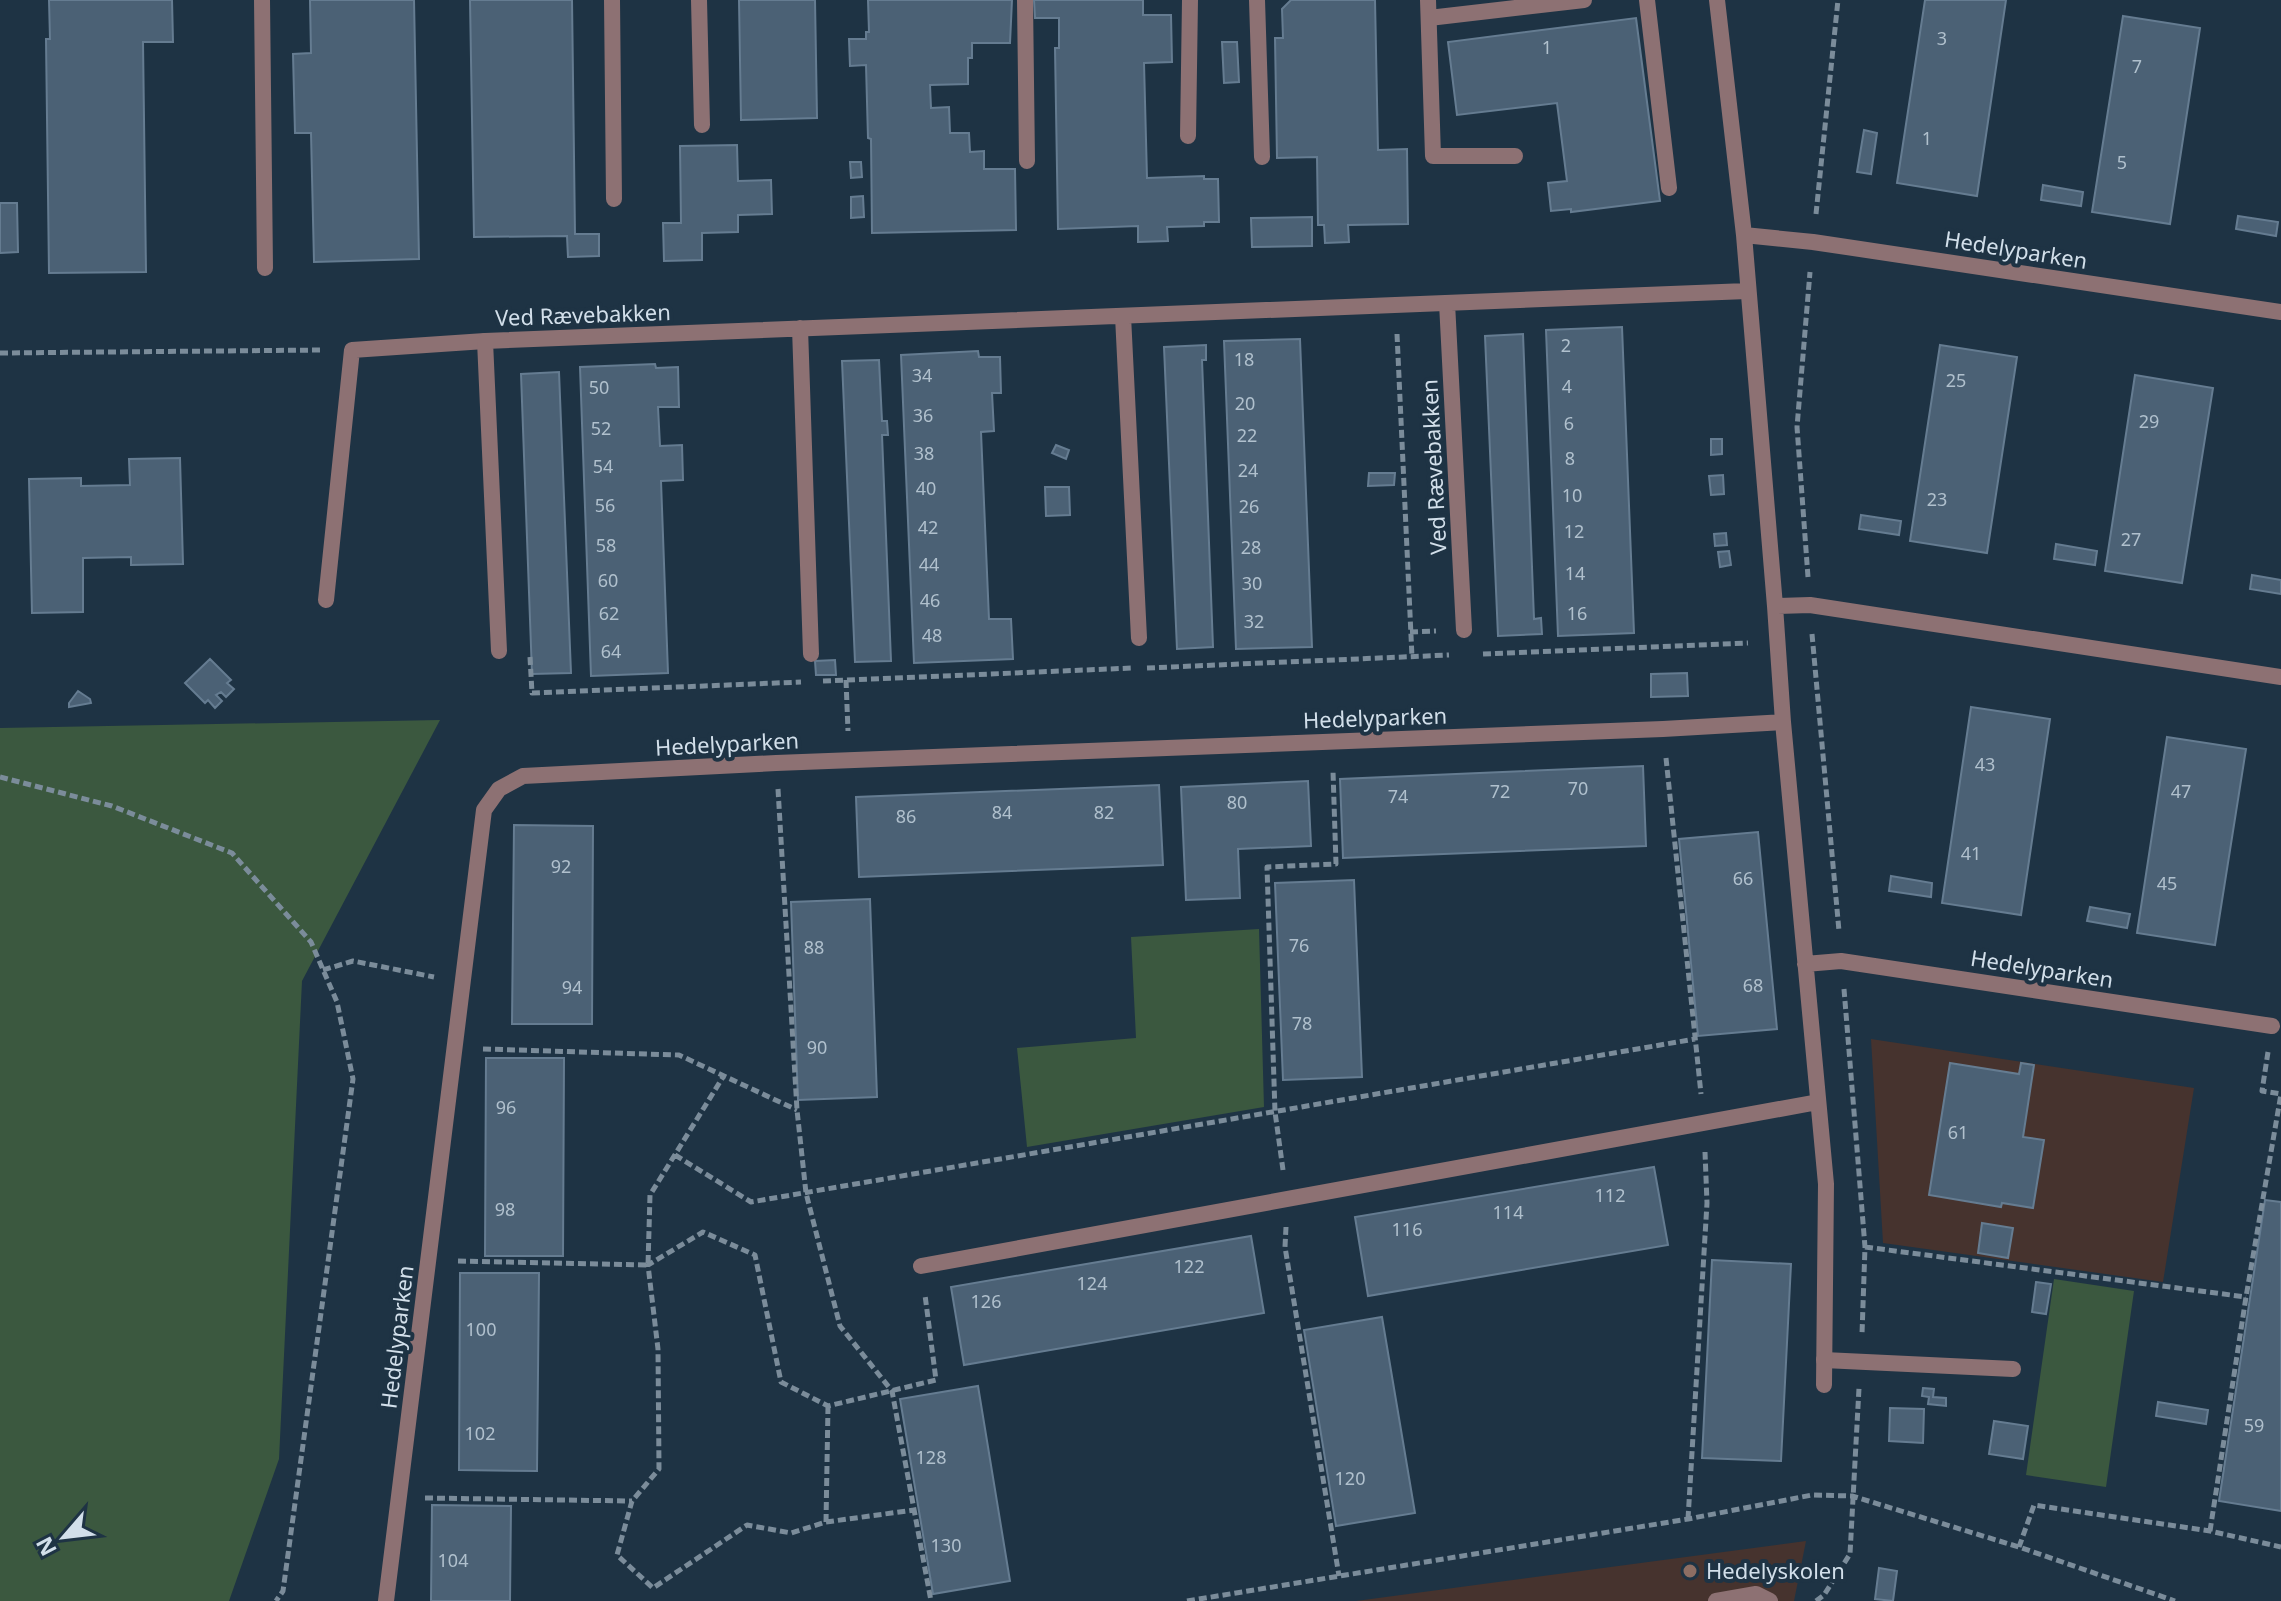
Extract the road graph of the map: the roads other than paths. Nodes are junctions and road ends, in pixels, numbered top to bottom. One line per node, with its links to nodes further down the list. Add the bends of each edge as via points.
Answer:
1 (262, 0): 20 (street)
2 (612, 0): 18 (street)
3 (699, 0): 12 (street)
4 (1025, 0): 16 (street)
5 (1190, 0): 13 (street)
6 (1257, 0): 15 (street)
7 (1428, 0): 11 (street)
8 (1584, 0): 11 (street)
9 (1647, 0): 17 (street)
10 (1717, 0): 19 (street)
11 (1429, 18): 14 (street, via 1433,156)
12 (702, 125)
13 (1188, 136)
14 (1515, 156)
15 (1262, 157)
16 (1027, 161)
17 (1669, 188)
18 (614, 199)
19 (1744, 235): 21 (street); 23 (street, Hedelyparken)
20 (265, 268)
21 (1747, 291): 22 (street, Ved Rævebakken); 28 (street)
22 (1447, 303): 24 (street, Ved Rævebakken); 29 (street, Ved Rævebakken)
23 (2281, 312)
24 (1123, 316): 25 (street, Ved Rævebakken); 30 (street)
25 (800, 328): 26 (street, Ved Rævebakken); 32 (street)
26 (485, 341): 27 (street, via 352,350); 31 (street, Ved Rævebakken)
27 (326, 600)
28 (1775, 606): 33 (street, via 1810,605); 34 (street)
29 (1464, 630)
30 (1139, 638)
31 (499, 651)
32 (811, 654)
33 (2281, 677)
34 (1783, 722): 35 (street); 42 (street, Hedelyparken, via 523,776 499,789 484,810)
35 (1805, 964): 36 (street, Hedelyparken, via 1841,961); 37 (street)
36 (2272, 1026)
37 (1818, 1102): 38 (street); 39 (street, via 1826,1184)
38 (921, 1266)
39 (1824, 1360): 40 (street); 41 (street)
40 (2013, 1369)
41 (1824, 1385)
42 (386, 1601)
43 (1716, 1601): 44 (street, via 1756,1594)
44 (1770, 1601)

